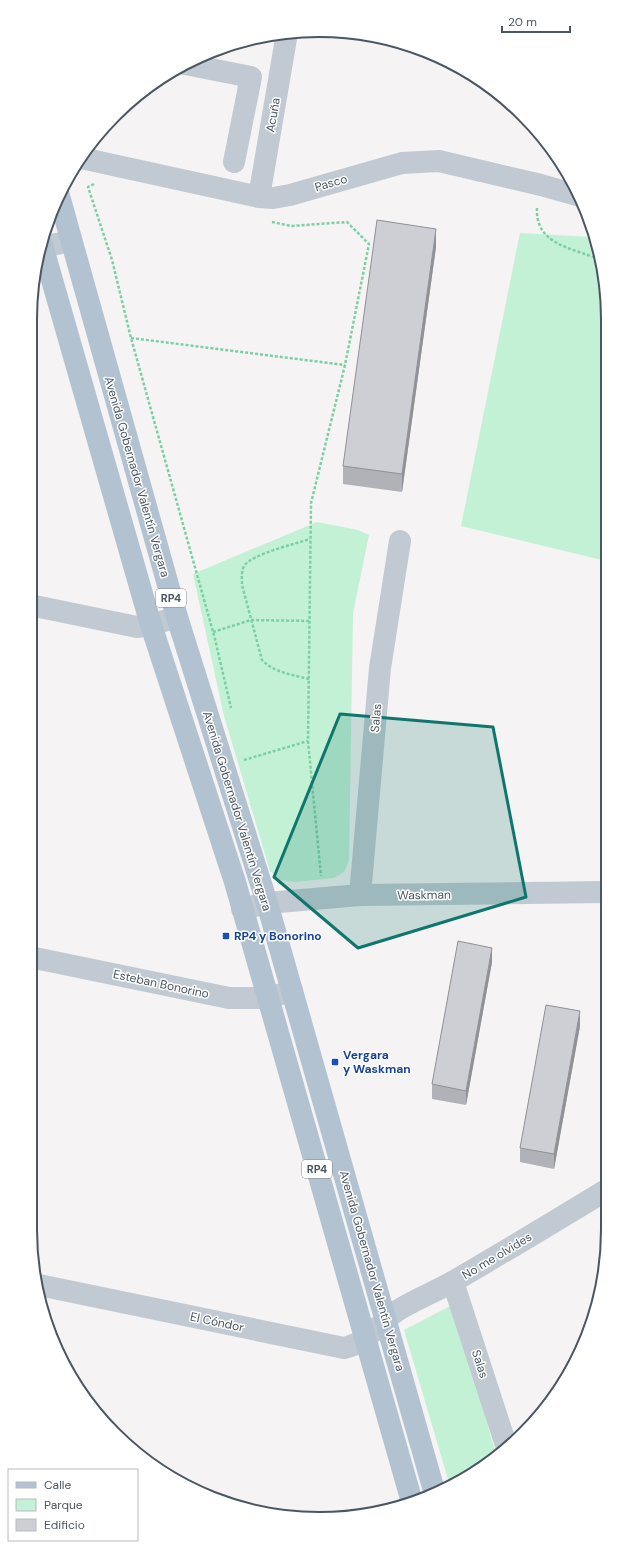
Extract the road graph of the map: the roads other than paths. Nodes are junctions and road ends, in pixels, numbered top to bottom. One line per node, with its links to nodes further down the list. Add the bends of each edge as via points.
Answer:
1 (286, 39): 6 (street, Acuña)
2 (194, 66): 4 (street, via 251,77)
3 (87, 159): 6 (street, Pasco)
4 (234, 162)
5 (572, 194): 6 (street, Pasco, via 453,163 419,161 402,163 290,195)
6 (259, 197)
7 (61, 204): 8 (main road, Avenida Gobernador Valentín Vergara / RP4)
8 (71, 241): 9 (street); 13 (main road, Avenida Gobernador Valentín Vergara / RP4)
9 (47, 245)
10 (45, 255): 14 (main road, Avenida Gobernador Valentín Vergara / RP4)
11 (400, 541): 16 (street, Salas, via 380,668)
12 (37, 606): 14 (street, via 136,627)
13 (177, 618): 14 (street); 17 (main road, Avenida Gobernador Valentín Vergara / RP4)
14 (151, 625): 18 (main road, Avenida Gobernador Valentín Vergara / RP4)
15 (601, 888): 16 (street, Waskman)
16 (360, 896): 17 (street, Waskman)
17 (267, 903): 18 (street, Waskman); 20 (main road, Avenida Gobernador Valentín Vergara / RP4)
18 (242, 909): 21 (main road, Avenida Gobernador Valentín Vergara / RP4)
19 (37, 958): 21 (street, Esteban Bonorino, via 229,998)
20 (292, 991): 21 (street, Esteban Bonorino); 25 (main road, Avenida Gobernador Valentín Vergara / RP4)
21 (268, 998): 26 (main road, Avenida Gobernador Valentín Vergara / RP4)
22 (601, 1193): 23 (street, No me olvides)
23 (453, 1282): 25 (street, No me olvides, via 401,1308); 27 (street, Salas)
24 (42, 1286): 26 (street, El Cóndor, via 330,1346 344,1348)
25 (385, 1320): 26 (street, El Cóndor); 28 (main road, Avenida Gobernador Valentín Vergara / RP4)
26 (366, 1340): 29 (main road, Avenida Gobernador Valentín Vergara / RP4)
27 (505, 1442)
28 (433, 1488)
29 (411, 1497)

